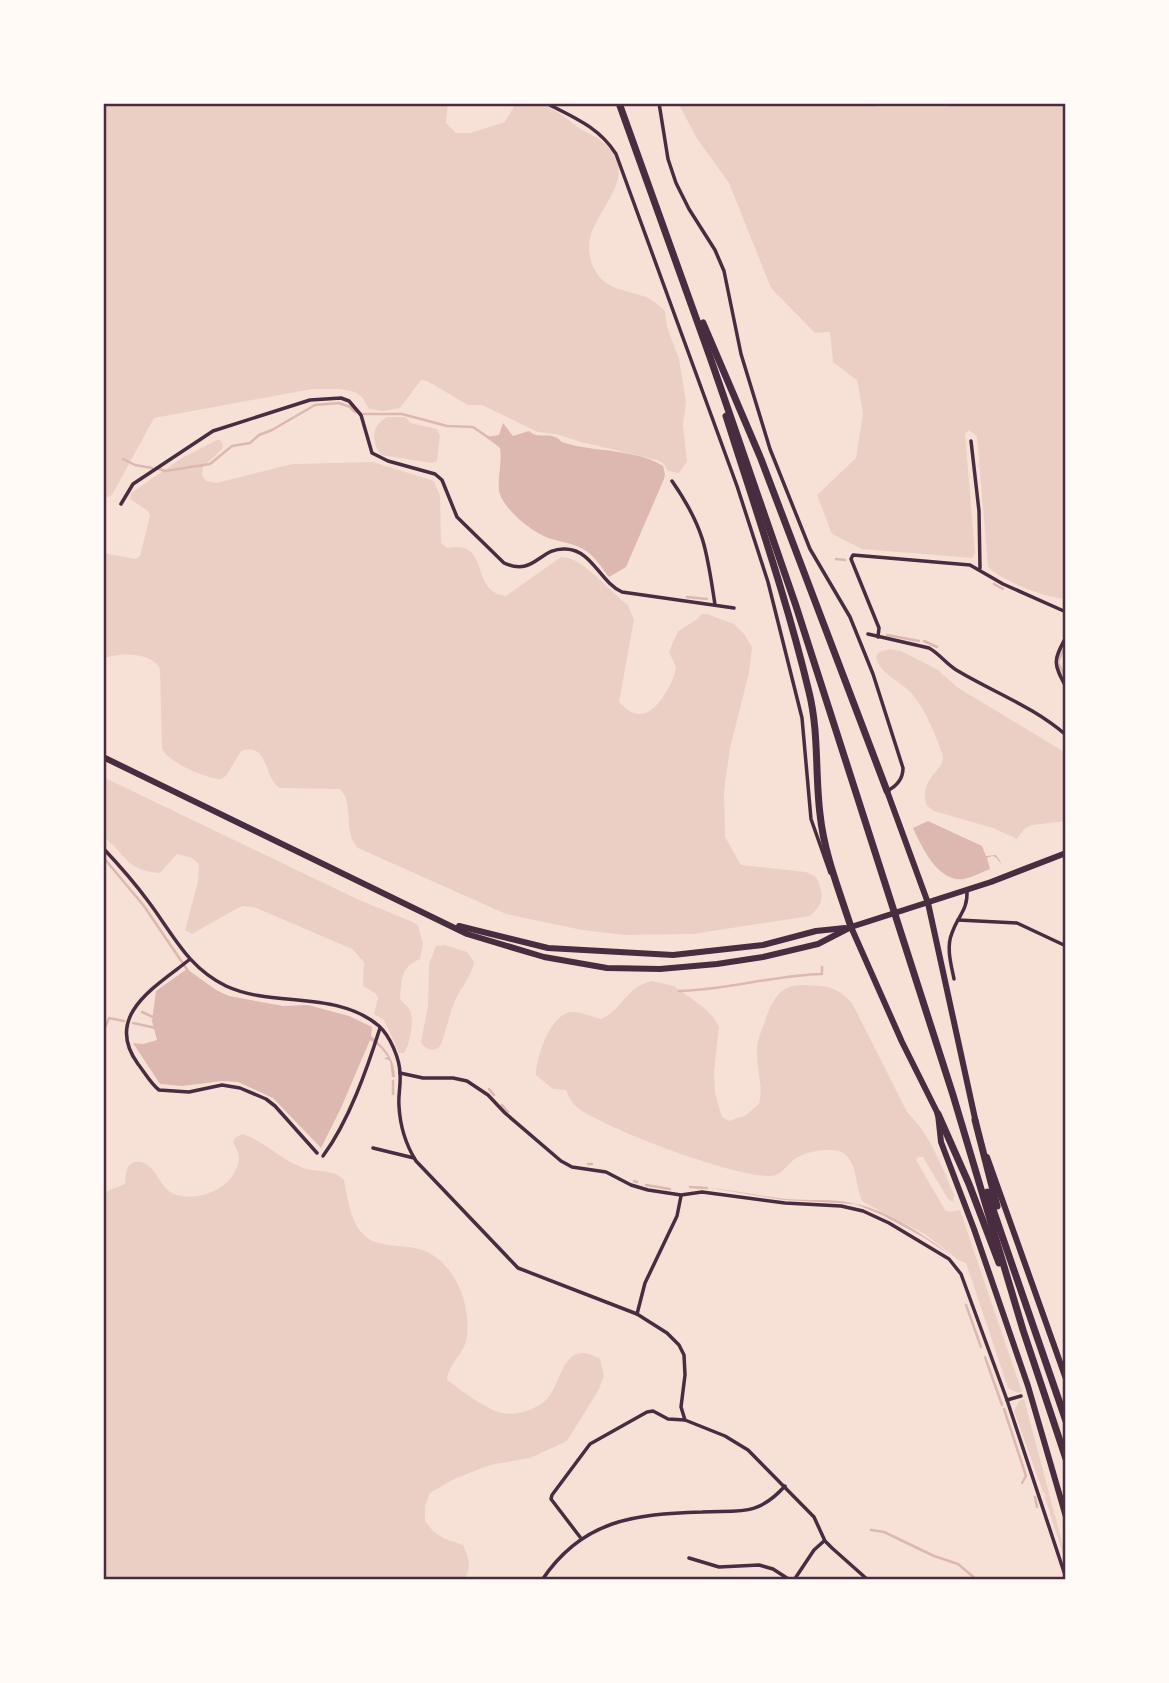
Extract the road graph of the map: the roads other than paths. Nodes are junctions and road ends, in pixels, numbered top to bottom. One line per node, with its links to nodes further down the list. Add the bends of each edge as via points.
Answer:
1 (546, 103): 26 (street, via 590,126 607,139 616,154 768,582 802,718 811,819)
2 (619, 103): 4 (highway)
3 (659, 103): 19 (street, via 676,183 724,271 741,354 779,472 810,549 850,617 873,674 903,768 900,781)
4 (681, 274): 5 (highway); 19 (highway, via 761,459)
5 (710, 357): 26 (highway, via 810,694 822,833); 32 (highway, via 796,606)
6 (971, 441): 9 (street)
7 (671, 481): 10 (street, via 699,526)
8 (121, 504): 10 (street, via 132,484 213,431 310,400 341,398 358,409 372,453 435,474 457,517 504,562 526,567 564,548 581,554 611,587 622,592)
9 (980, 569): 12 (street); 14 (street, via 957,562 851,556 879,628)
10 (715, 605): 11 (street)
11 (734, 608)
12 (1066, 612)
13 (868, 634): 14 (street)
14 (878, 637): 17 (street, via 937,652 956,670 1042,715)
15 (1066, 637): 16 (street, via 1055,665)
16 (1066, 687)
17 (1066, 735)
18 (103, 758): 25 (highway)
19 (887, 791): 23 (highway)
20 (103, 848): 28 (street, via 147,899)
21 (1066, 853): 22 (highway)
22 (967, 890): 23 (highway); 24 (street, via 967,904)
23 (928, 903): 26 (highway); 34 (highway)
24 (958, 920): 27 (street, via 1017,923); 29 (street, via 949,946)
25 (446, 923): 26 (highway, via 548,948 673,955 763,945); 26 (highway, via 467,934 544,957 607,968 660,969 764,957 818,944)
26 (851, 927): 33 (highway)
27 (1066, 946)
28 (189, 960): 30 (street, via 237,990 272,998 311,999 363,1016); 36 (street, via 140,999 131,1014 127,1038 134,1059 159,1090 189,1092 231,1085 266,1100)
29 (954, 979)
30 (380, 1028): 31 (street); 37 (street, via 337,1134)
31 (400, 1073): 38 (street, via 399,1109); 39 (street, via 467,1082 566,1164 606,1172 638,1188)
32 (953, 1095): 41 (highway); 42 (highway)
33 (938, 1114): 42 (highway); 50 (highway, via 941,1142 1028,1386)
34 (975, 1120): 41 (highway); 43 (highway)
35 (373, 1147): 38 (street)
36 (317, 1153)
37 (323, 1156)
38 (414, 1158): 40 (street, via 518,1268)
39 (681, 1195): 40 (street, via 677,1216 645,1283); 45 (street, via 702,1192 850,1207 889,1223 950,1259 961,1273)
40 (637, 1314): 46 (street, via 667,1333 681,1349)
41 (1033, 1324): 47 (highway)
42 (1023, 1329): 48 (highway)
43 (1066, 1379)
44 (1021, 1396): 45 (street)
45 (1007, 1400): 54 (street)
46 (685, 1420): 49 (street, via 748,1450); 51 (street, via 647,1412 599,1437 580,1455 551,1498)
47 (1066, 1421)
48 (1066, 1459)
49 (785, 1486): 51 (street, via 758,1509 656,1515 600,1527); 52 (street, via 814,1517)
50 (1066, 1517)
51 (580, 1538): 55 (street, via 553,1562)
52 (825, 1541): 56 (street); 57 (street)
53 (689, 1558): 56 (street, via 719,1567 759,1564)
54 (1066, 1578)
55 (542, 1580)
56 (792, 1580)
57 (868, 1580)

